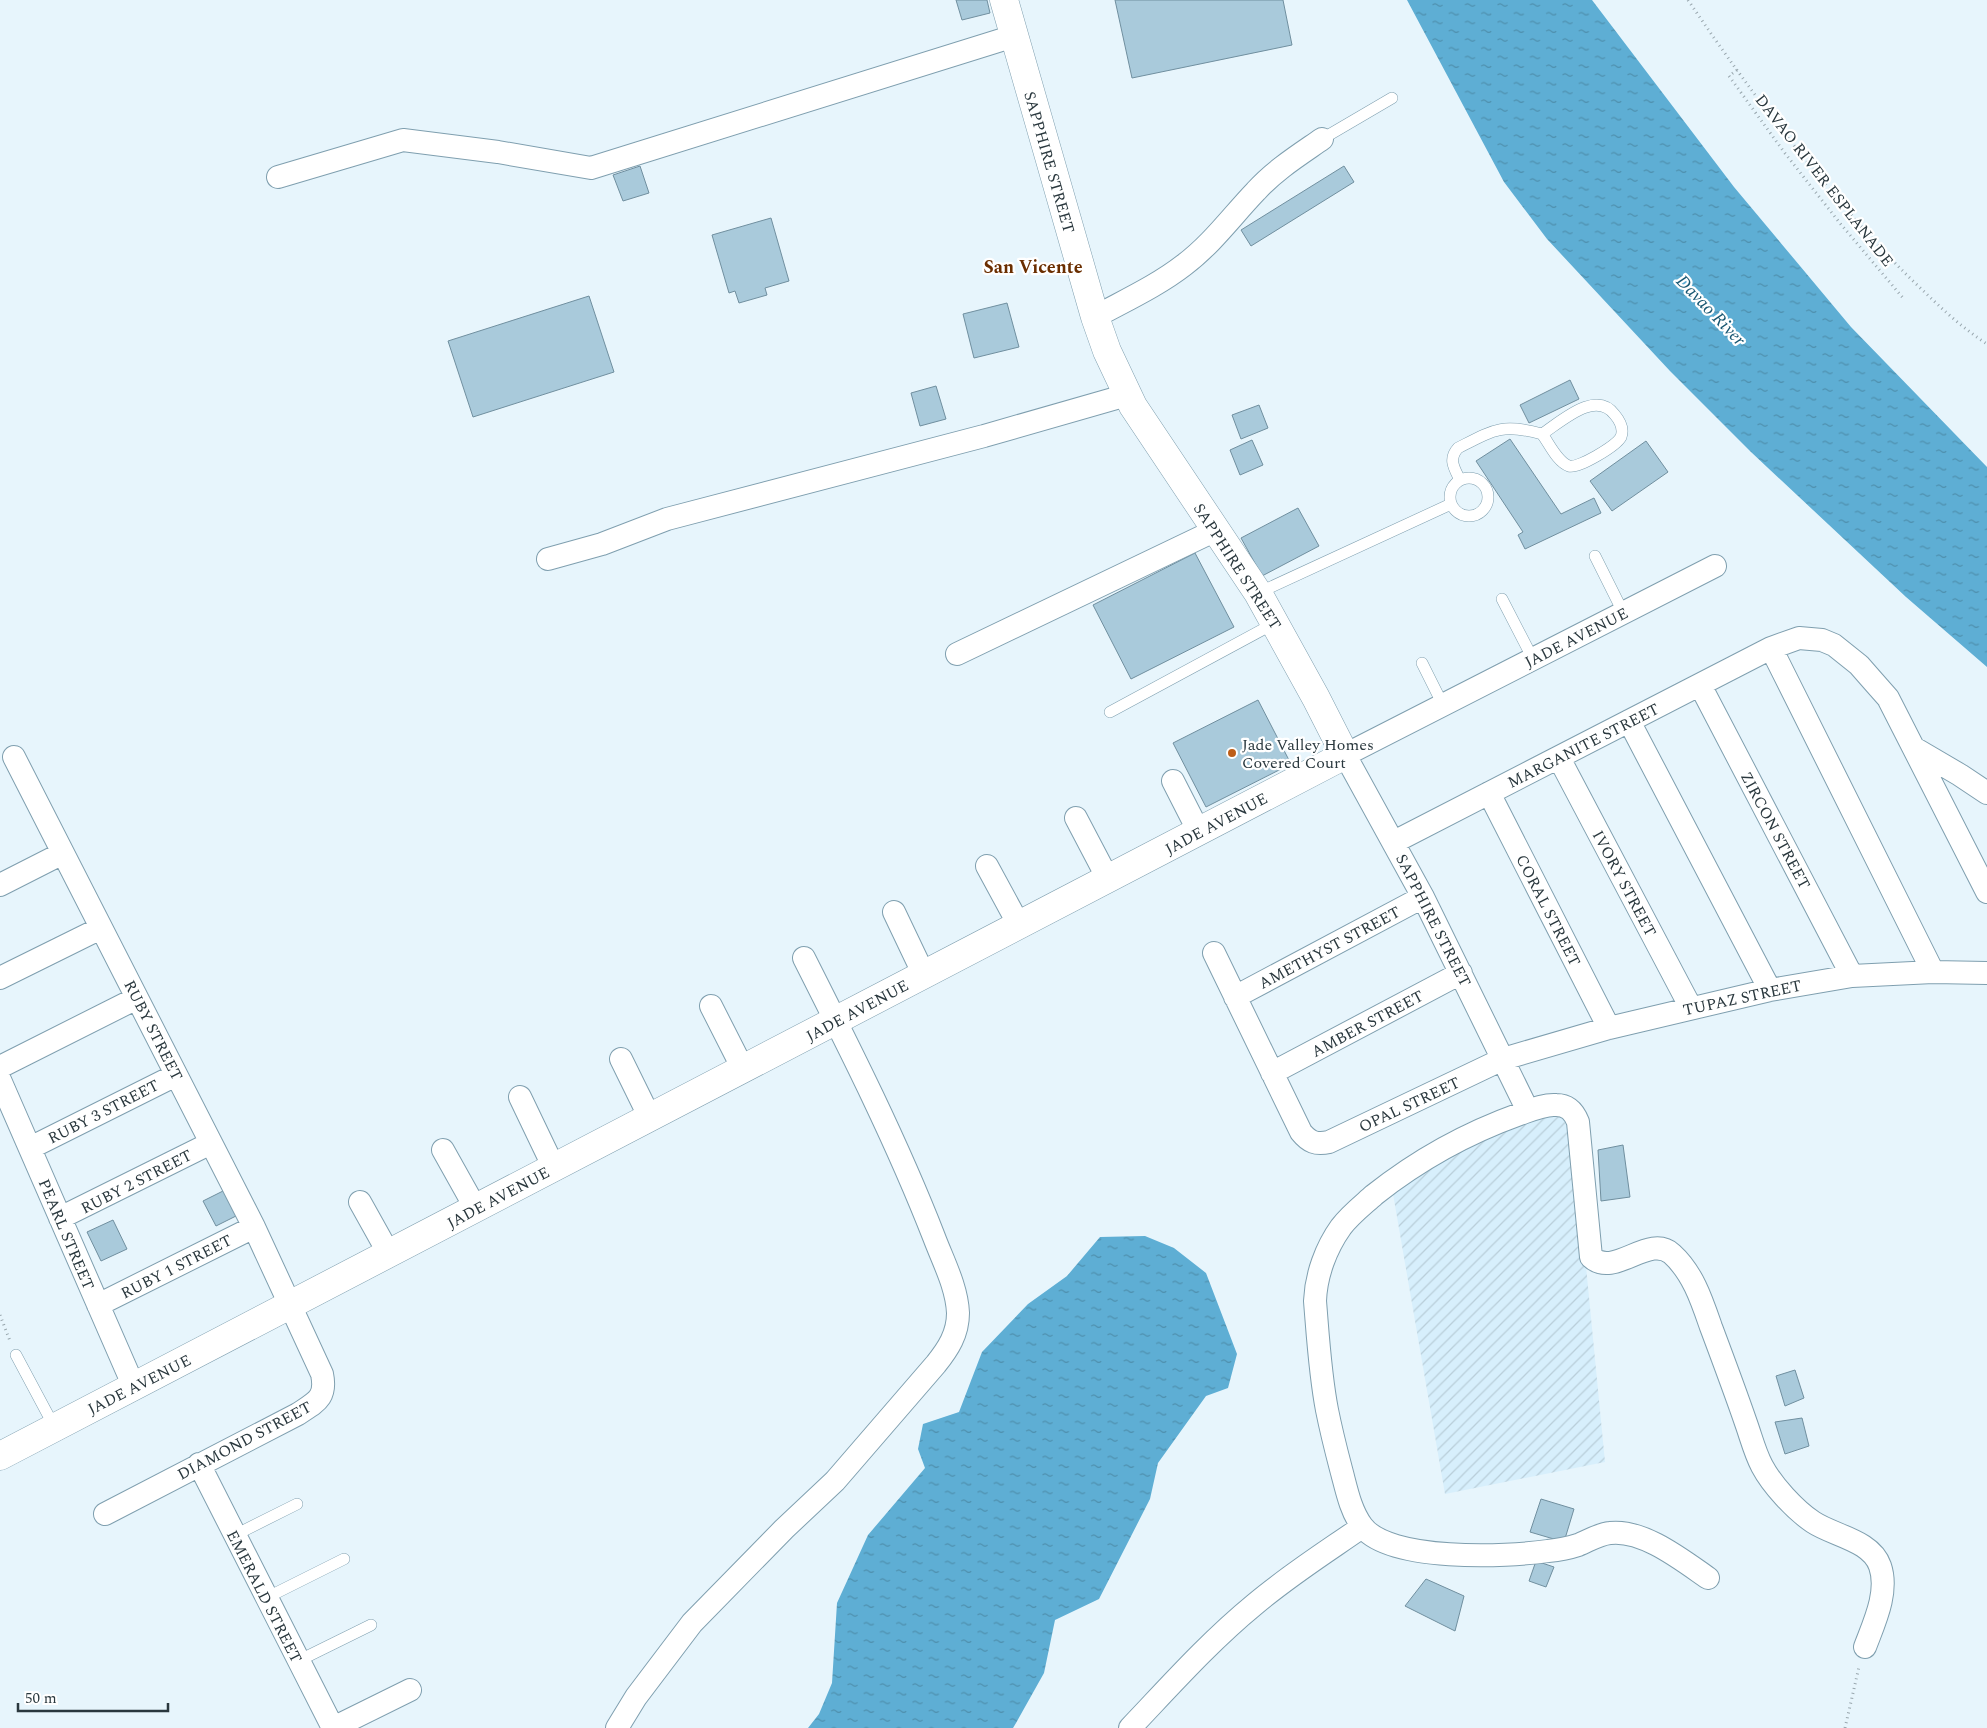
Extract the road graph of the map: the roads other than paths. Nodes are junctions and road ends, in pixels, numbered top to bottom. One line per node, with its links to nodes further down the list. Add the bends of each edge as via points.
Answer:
1 (1004, 0): 2 (street, SAPPHIRE STREET)
2 (1014, 36): 5 (street, via 591,168 403,140); 6 (street, SAPPHIRE STREET)
3 (1392, 98): 4 (lane)
4 (1322, 139): 6 (street, via 1256,190 1211,241 1185,264 1156,284)
5 (278, 176)
6 (1094, 317): 7 (street, SAPPHIRE STREET)
7 (1127, 395): 11 (street, SAPPHIRE STREET); 13 (street, via 667,519 602,544)
8 (1542, 434): 8 (lane, via 1561,462 1572,467 1581,465 1617,442 1622,428 1611,410 1595,404 1586,406); 9 (lane, via 1522,428 1498,429 1458,448 1452,460)
9 (1460, 480): 10 (lane, via 1451,490); 10 (lane, via 1466,477 1480,481 1489,499 1482,512 1476,515 1461,514)
10 (1451, 504): 15 (lane)
11 (1216, 530): 15 (street, SAPPHIRE STREET); 20 (street)
12 (1595, 556): 17 (lane)
13 (548, 559)
14 (1715, 566): 17 (street, JADE AVENUE)
15 (1258, 593): 18 (street, SAPPHIRE STREET)
16 (1502, 599): 21 (lane)
17 (1623, 612): 21 (street, JADE AVENUE)
18 (1275, 623): 25 (lane); 28 (street, SAPPHIRE STREET)
19 (1771, 648): 23 (street, MARGANITE STREET); 27 (street, MARGANITE STREET, via 1799,638 1822,640 1834,645 1859,666 1888,698); 48 (street)
20 (956, 654)
21 (1533, 659): 24 (street, JADE AVENUE)
22 (1422, 663): 24 (lane)
23 (1700, 685): 26 (street, MARGANITE STREET); 52 (street, ZIRCON STREET)
24 (1443, 705): 28 (street, JADE AVENUE)
25 (1110, 712)
26 (1630, 721): 30 (street, MARGANITE STREET); 54 (street)
27 (1914, 748): 33 (street); 41 (street, MARGANITE STREET)
28 (1345, 756): 35 (street, JADE AVENUE); 36 (street, SAPPHIRE STREET)
29 (14, 757): 37 (street, RUBY STREET)
30 (1559, 758): 32 (street, MARGANITE STREET); 58 (street, IVORY STREET)
31 (1172, 781): 35 (street)
32 (1489, 793): 36 (street, MARGANITE STREET); 60 (street, CORAL STREET)
33 (1987, 793)
34 (1076, 818): 39 (street)
35 (1199, 832): 39 (street, JADE AVENUE)
36 (1394, 842): 42 (street, SAPPHIRE STREET)
37 (63, 853): 40 (street); 45 (street, RUBY STREET)
38 (987, 866): 44 (street)
39 (1108, 879): 44 (street, JADE AVENUE)
40 (0, 885)
41 (1987, 892)
42 (1423, 897): 50 (street, SAPPHIRE STREET); 55 (street, AMETHYST STREET)
43 (894, 912): 51 (street)
44 (1019, 925): 51 (street, JADE AVENUE)
45 (101, 928): 53 (street); 56 (street, RUBY STREET)
46 (1214, 953): 55 (street)
47 (804, 958): 59 (street)
48 (1933, 972): 49 (street, TUPAZ STREET); 52 (street, TUPAZ STREET)
49 (1987, 973)
50 (1461, 974): 62 (street, SAPPHIRE STREET); 65 (street, AMBER STREET)
51 (924, 975): 59 (street, JADE AVENUE)
52 (1852, 976): 54 (street, TUPAZ STREET)
53 (0, 978)
54 (1770, 990): 58 (street, TUPAZ STREET)
55 (1235, 997): 65 (street)
56 (137, 998): 63 (street); 66 (street, RUBY STREET)
57 (711, 1006): 64 (street)
58 (1691, 1008): 60 (street, TUPAZ STREET)
59 (836, 1021): 64 (street, JADE AVENUE); 99 (street, via 924,1212 955,1292 958,1323 949,1348 836,1481 692,1623 641,1690)
60 (1609, 1028): 62 (street, TUPAZ STREET)
61 (620, 1059): 70 (street)
62 (1503, 1059): 65 (street, OPAL STREET, via 1320,1144 1306,1139 1301,1132); 69 (street, SAPPHIRE STREET)
63 (0, 1067)
64 (743, 1070): 70 (street, JADE AVENUE)
65 (1272, 1073)
66 (176, 1075): 71 (street, RUBY STREET); 72 (street, RUBY 3 STREET)
67 (0, 1080): 72 (street, PEARL STREET)
68 (520, 1097): 74 (street)
69 (1528, 1112): 89 (street, via 1489,1125 1450,1144 1396,1177 1341,1227 1325,1257 1314,1301 1327,1410 1346,1490); 95 (street, via 1556,1105 1575,1113 1591,1257 1604,1264 1658,1249 1670,1252 1684,1266 1701,1298 1762,1466 1786,1498 1812,1521 1873,1552 1880,1566 1882,1587)
70 (650, 1118): 74 (street, JADE AVENUE)
71 (211, 1143): 77 (street, RUBY 2 STREET); 78 (street, RUBY STREET)
72 (30, 1148): 77 (street, PEARL STREET)
73 (443, 1150): 76 (street)
74 (554, 1168): 76 (street, JADE AVENUE)
75 (360, 1202): 79 (street)
76 (476, 1208): 79 (street, JADE AVENUE)
77 (60, 1218): 80 (street, PEARL STREET)
78 (254, 1227): 80 (street, RUBY 1 STREET); 81 (street, RUBY STREET)
79 (388, 1254): 81 (street, JADE AVENUE)
80 (98, 1305): 83 (street, PEARL STREET)
81 (290, 1306): 83 (street, JADE AVENUE); 86 (street, DIAMOND STREET, via 322,1374 323,1393 316,1403 298,1414)
82 (16, 1355): 84 (lane)
83 (134, 1387): 84 (street, JADE AVENUE)
84 (55, 1428): 85 (street, JADE AVENUE)
85 (0, 1456)
86 (198, 1464): 88 (street, DIAMOND STREET); 90 (street, EMERALD STREET)
87 (297, 1504): 90 (lane)
88 (105, 1514)
89 (1362, 1527): 92 (street, via 1408,1549 1455,1555 1548,1551 1576,1546 1618,1532 1660,1547); 100 (street, via 1253,1606)
90 (235, 1535): 93 (street, EMERALD STREET)
91 (344, 1559): 93 (lane)
92 (1708, 1578)
93 (266, 1598): 96 (street, EMERALD STREET)
94 (371, 1625): 96 (lane)
95 (1865, 1647)
96 (298, 1661): 98 (street, EMERALD STREET)
97 (410, 1690): 98 (street)
98 (333, 1728)
99 (617, 1728)
100 (1130, 1728)

